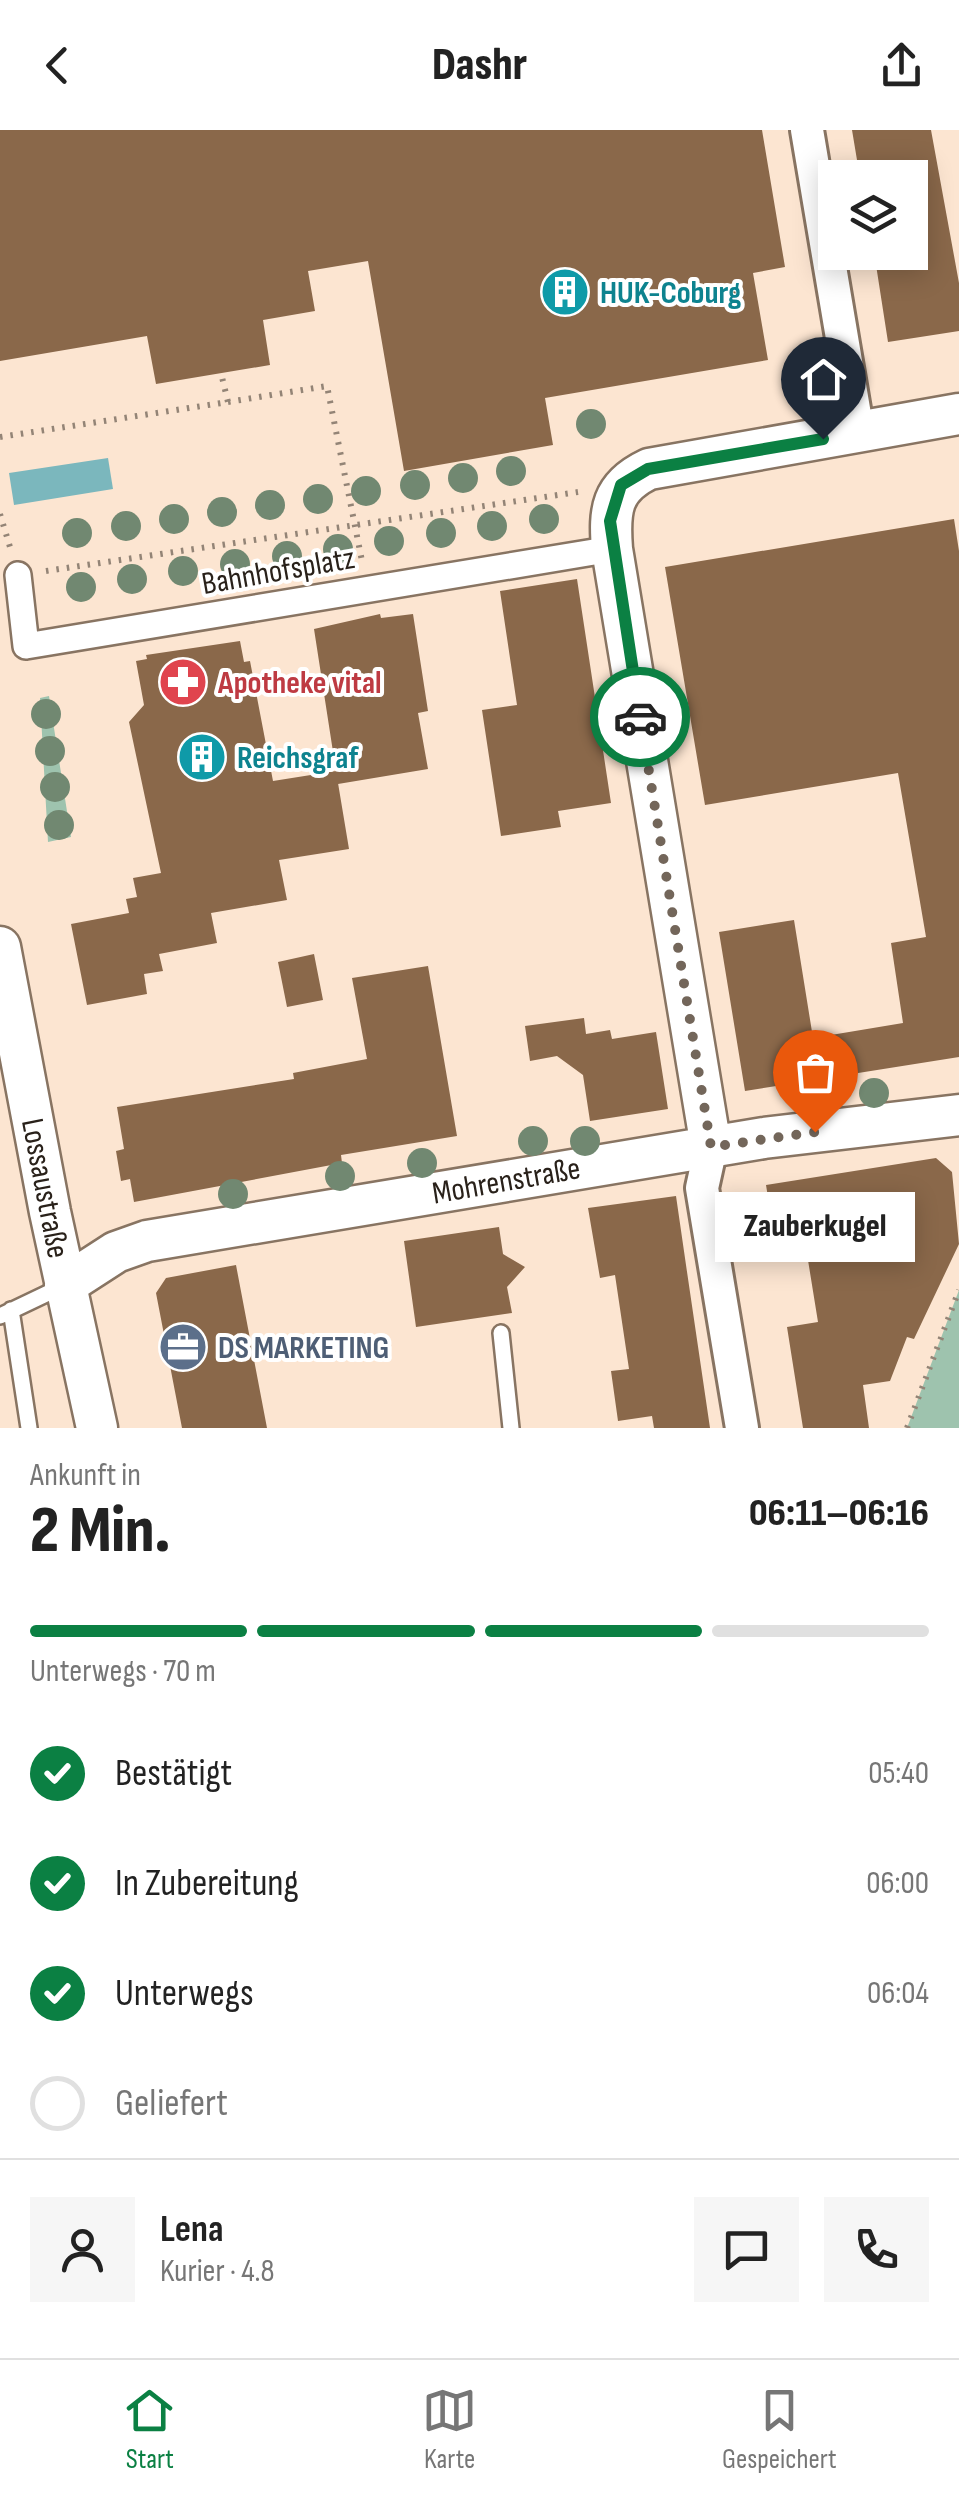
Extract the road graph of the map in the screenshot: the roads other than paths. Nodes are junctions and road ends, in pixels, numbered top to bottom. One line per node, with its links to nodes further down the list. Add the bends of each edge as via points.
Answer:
1 (806, 130): 3 (street)
2 (959, 414): 3 (street)
3 (858, 433): 4 (street, via 648,469 621,485 610,511)
4 (612, 550): 5 (street, Bahnhofsplatz, via 26,646); 8 (street)
5 (18, 575)
6 (0, 947): 9 (street, Lossaustraße)
7 (959, 1115): 8 (street, Mohrenstraße)
8 (711, 1147): 9 (street, Mohrenstraße, via 147,1241); 15 (street, via 702,1188)
9 (65, 1285): 10 (lane); 13 (street, Lossaustraße)
10 (5, 1313): 12 (lane)
11 (501, 1333): 14 (lane)
12 (30, 1428)
13 (97, 1428)
14 (511, 1428)
15 (742, 1428)

